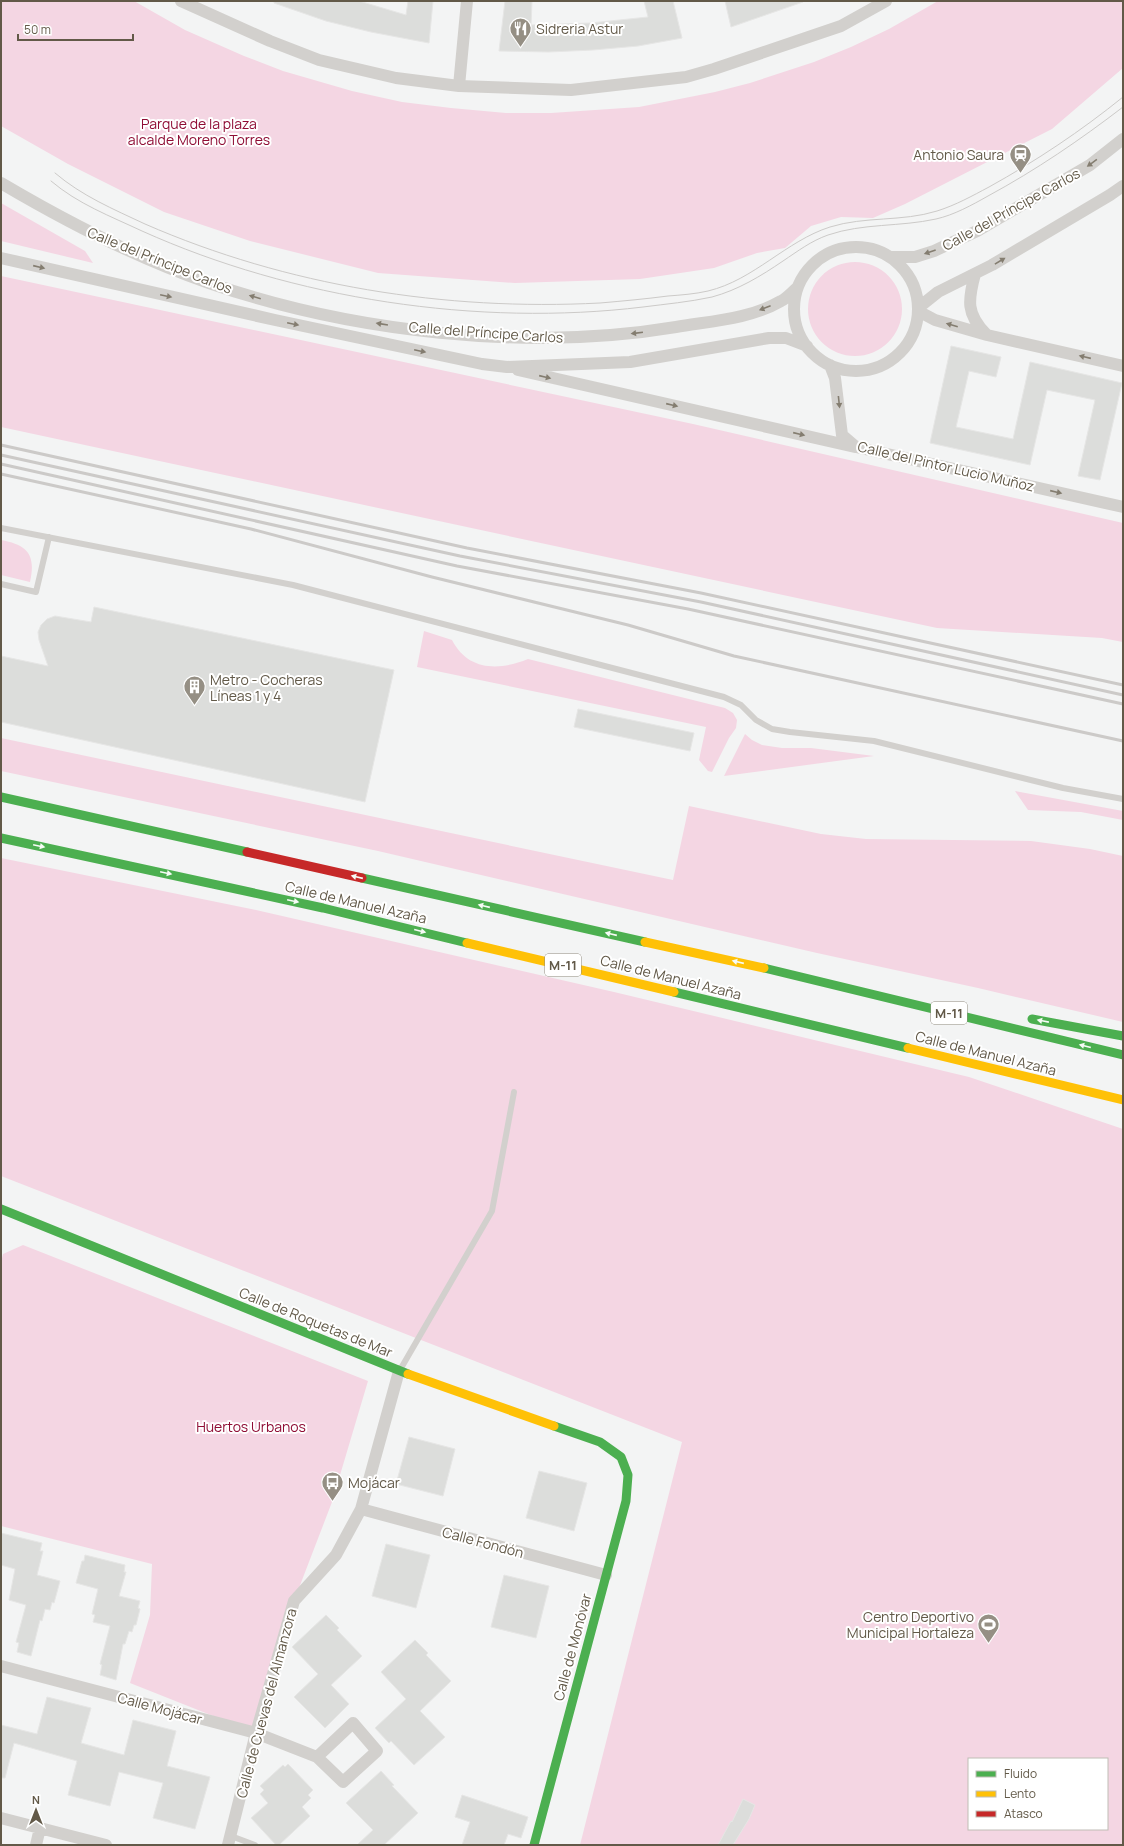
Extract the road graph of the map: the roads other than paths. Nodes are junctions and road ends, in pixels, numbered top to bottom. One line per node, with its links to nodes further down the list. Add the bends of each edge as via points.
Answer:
1 (181, 1): 4 (street, via 319,60 396,78)
2 (467, 1): 4 (street)
3 (886, 1): 4 (street, via 841,26 686,76 571,90)
4 (458, 86)
5 (1123, 139): 8 (street, Calle del Príncipe Carlos, one-way to 8, via 1090,165 977,231 915,257)
6 (1, 183): 11 (street, Calle del Príncipe Carlos, one-way to 6, via 783,301 762,310 636,333 587,338 428,331 332,317 207,282 85,230)
7 (1123, 186): 10 (street, one-way to 7)
8 (890, 257): 11 (street, via 867,248 842,248 819,258); 12 (street, via 907,274 916,296)
9 (1, 258): 17 (street, Calle del Príncipe Carlos, one-way to 17, via 275,320 482,364)
10 (975, 274): 12 (street, via 938,292); 13 (street, via 970,291 970,308 976,322)
11 (797, 288): 14 (street, via 794,300 796,324)
12 (918, 310): 13 (street, one-way to 12, via 935,320); 15 (street, via 909,340 898,354 888,361 871,368 854,370)
13 (987, 335): 16 (street, one-way to 13)
14 (806, 346): 15 (street); 17 (street, Calle del Príncipe Carlos, via 786,338 768,338 630,362)
15 (830, 365): 18 (street, Calle del Pintor Lucio Muñoz, one-way to 18, via 835,378 842,435)
16 (1123, 366)
17 (507, 367): 18 (street, Calle del Príncipe Carlos, one-way to 18)
18 (856, 447): 19 (street, Calle del Pintor Lucio Muñoz, one-way to 19)
19 (1123, 507)
20 (1, 528): 21 (lane)
21 (49, 537): 22 (lane, via 36,592); 24 (lane, via 293,585 724,697 741,705 763,725 781,731 874,741 1063,788)
22 (1, 584)
23 (1, 797): 26 (main road, Calle de Manuel Azaña / M-11, one-way to 23)
24 (1123, 799)
25 (1, 838): 31 (main road, Calle de Manuel Azaña / M-11, one-way to 31, via 323,908)
26 (776, 971): 27 (main road); 30 (main road, Calle de Manuel Azaña / M-11, one-way to 26)
27 (953, 1004)
28 (1023, 1017): 29 (main road, one-way to 28)
29 (1123, 1036)
30 (1123, 1055)
31 (1056, 1085): 33 (main road, Calle de Manuel Azaña / M-11); 34 (main road)
32 (514, 1092): 36 (lane, via 492,1212)
33 (1123, 1100)
34 (1096, 1103)
35 (1, 1209): 36 (main road, Calle de Roquetas de Mar)
36 (399, 1371): 37 (main road, Calle de Roquetas de Mar, via 600,1442); 38 (street, Calle de Cuevas del Almanzora)
37 (621, 1457): 39 (main road, Calle de Monóvar, via 628,1475 626,1501)
38 (361, 1509): 39 (street, Calle Fondón); 41 (street, Calle de Cuevas del Almanzora, via 336,1555 294,1601)
39 (606, 1575): 49 (main road, Calle de Monóvar)
40 (1, 1666): 41 (street, Calle Mojácar)
41 (256, 1733): 42 (street, Calle Mojácar); 45 (street, Calle de Cuevas del Almanzora)
42 (317, 1757): 42 (street, Calle Mojácar, via 353,1723 377,1750 343,1782)
43 (1, 1818): 44 (street)
44 (40, 1828): 46 (street); 47 (street)
45 (229, 1840): 48 (lane)
46 (36, 1845)
47 (106, 1845)
48 (255, 1845)
49 (534, 1845)

